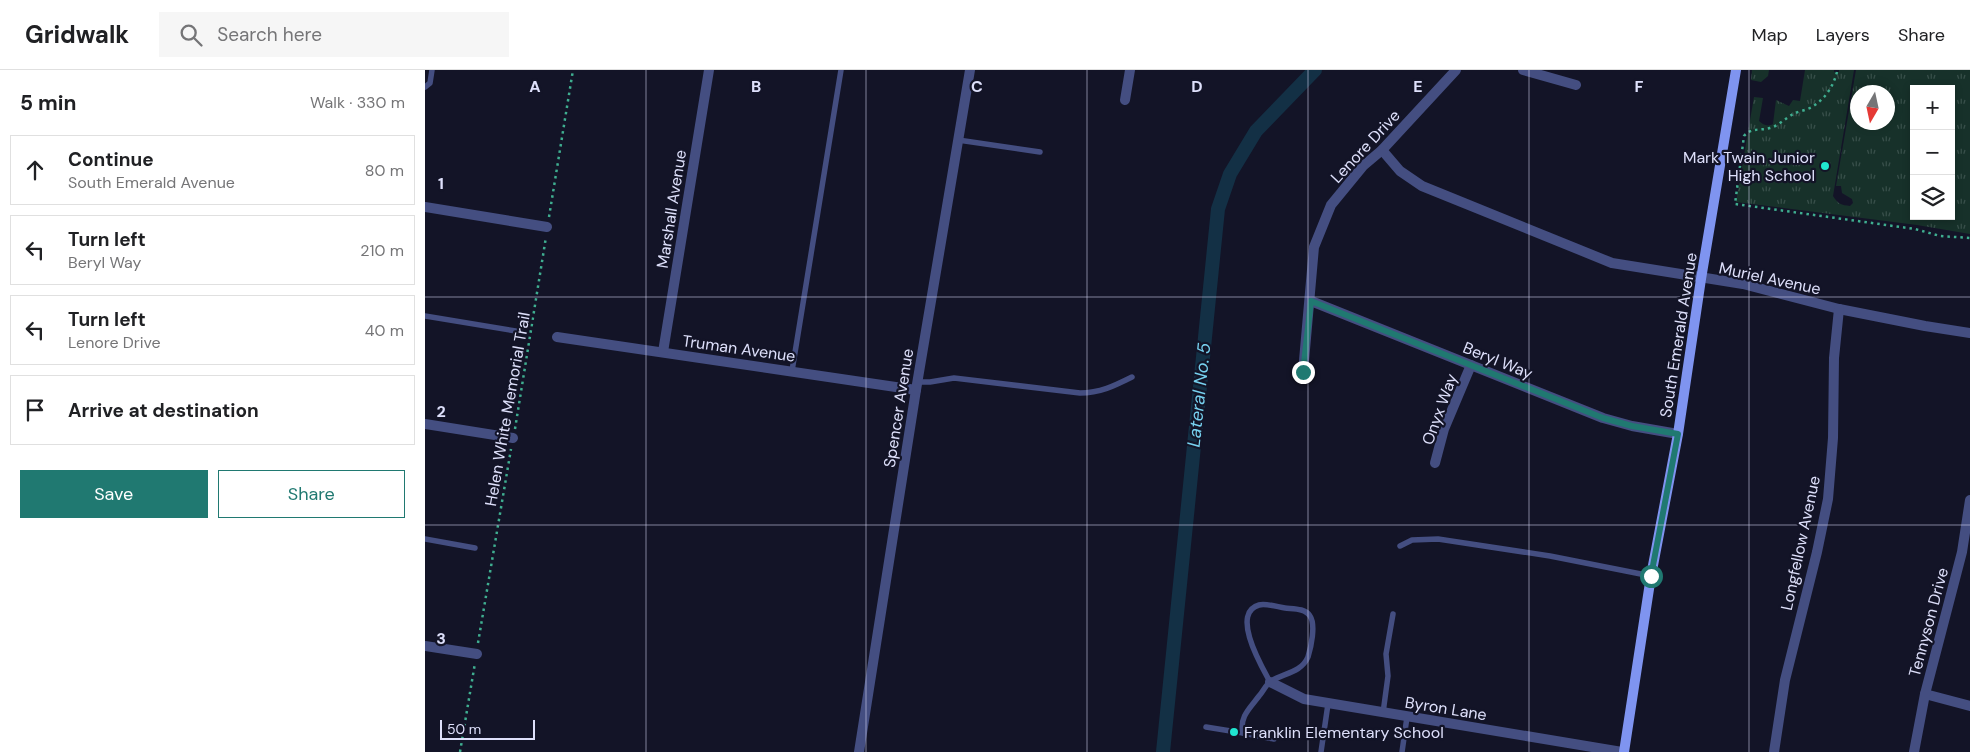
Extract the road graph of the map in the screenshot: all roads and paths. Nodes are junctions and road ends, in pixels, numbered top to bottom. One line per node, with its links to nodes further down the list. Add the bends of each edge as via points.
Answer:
1 (431, 70): 12 (lane, via 430,83)
2 (573, 70): 18 (path, Helen White Memorial Trail)
3 (709, 70): 27 (street, Marshall Avenue)
4 (841, 70): 29 (lane)
5 (970, 70): 14 (street, Spencer Avenue)
6 (1130, 70): 13 (street)
7 (1456, 70): 15 (street, Lenore Drive)
8 (1523, 70): 11 (street)
9 (1736, 70): 20 (street, South Emerald Avenue)
10 (1837, 72): 19 (path, via 1825,96 1811,107 1795,112 1771,128 1755,129 1744,136 1735,204)
11 (1576, 86)
12 (425, 87)
13 (1125, 100)
14 (958, 140): 16 (lane); 32 (street, Spencer Avenue)
15 (1382, 150): 20 (street, Muriel Avenue, via 1400,171 1422,186 1455,200 1612,263); 21 (street, Lenore Drive, via 1363,166 1331,205 1314,247)
16 (1040, 152)
17 (425, 207): 18 (street)
18 (547, 227): 35 (path, Helen White Memorial Trail)
19 (1970, 238)
20 (1701, 279): 22 (street, Muriel Avenue, via 1743,284); 34 (street, South Emerald Avenue)
21 (1311, 301): 28 (street, Beryl Way); 30 (street, Lenore Drive)
22 (1839, 309): 25 (street, Muriel Avenue); 59 (street, Longfellow Avenue, via 1828,499 1785,680)
23 (425, 316): 24 (lane)
24 (522, 332)
25 (1970, 332)
26 (557, 337): 27 (street, Truman Avenue)
27 (663, 352): 29 (street, Truman Avenue)
28 (1471, 365): 34 (street, Beryl Way, via 1603,418); 36 (street, Onyx Way, via 1444,429)
29 (792, 371): 32 (street, Truman Avenue)
30 (1303, 372)
31 (1132, 376): 32 (lane, via 1096,393 953,378)
32 (917, 386): 55 (street, Spencer Avenue)
33 (425, 424): 35 (street)
34 (1678, 434): 41 (street, South Emerald Avenue)
35 (513, 438): 44 (path, Helen White Memorial Trail)
36 (1435, 463)
37 (1970, 500): 46 (street, Tennyson Drive, via 1954,586)
38 (425, 539): 40 (lane)
39 (1400, 546): 41 (lane, via 1412,540 1438,539)
40 (475, 548)
41 (1651, 576): 58 (street, South Emerald Avenue)
42 (1393, 614): 49 (lane, via 1386,654 1388,676)
43 (425, 646): 44 (street)
44 (477, 654): 54 (path, Helen White Memorial Trail)
45 (1270, 682): 45 (lane, via 1294,672 1308,656 1313,625 1311,616 1305,611 1261,604 1248,615 1251,642); 47 (street, Byron Lane, via 1304,699); 52 (lane, via 1244,716)
46 (1925, 694): 48 (street); 60 (street, Tennyson Drive)
47 (1328, 704): 49 (street, Byron Lane); 56 (lane)
48 (1970, 706)
49 (1383, 713): 50 (street, Byron Lane)
50 (1407, 717): 57 (lane); 58 (street, Byron Lane)
51 (1206, 727): 52 (lane)
52 (1243, 733): 53 (lane)
53 (1274, 739)
54 (460, 752)
55 (859, 752)
56 (1321, 752)
57 (1402, 752)
58 (1623, 752)
59 (1774, 752)
60 (1914, 752)

